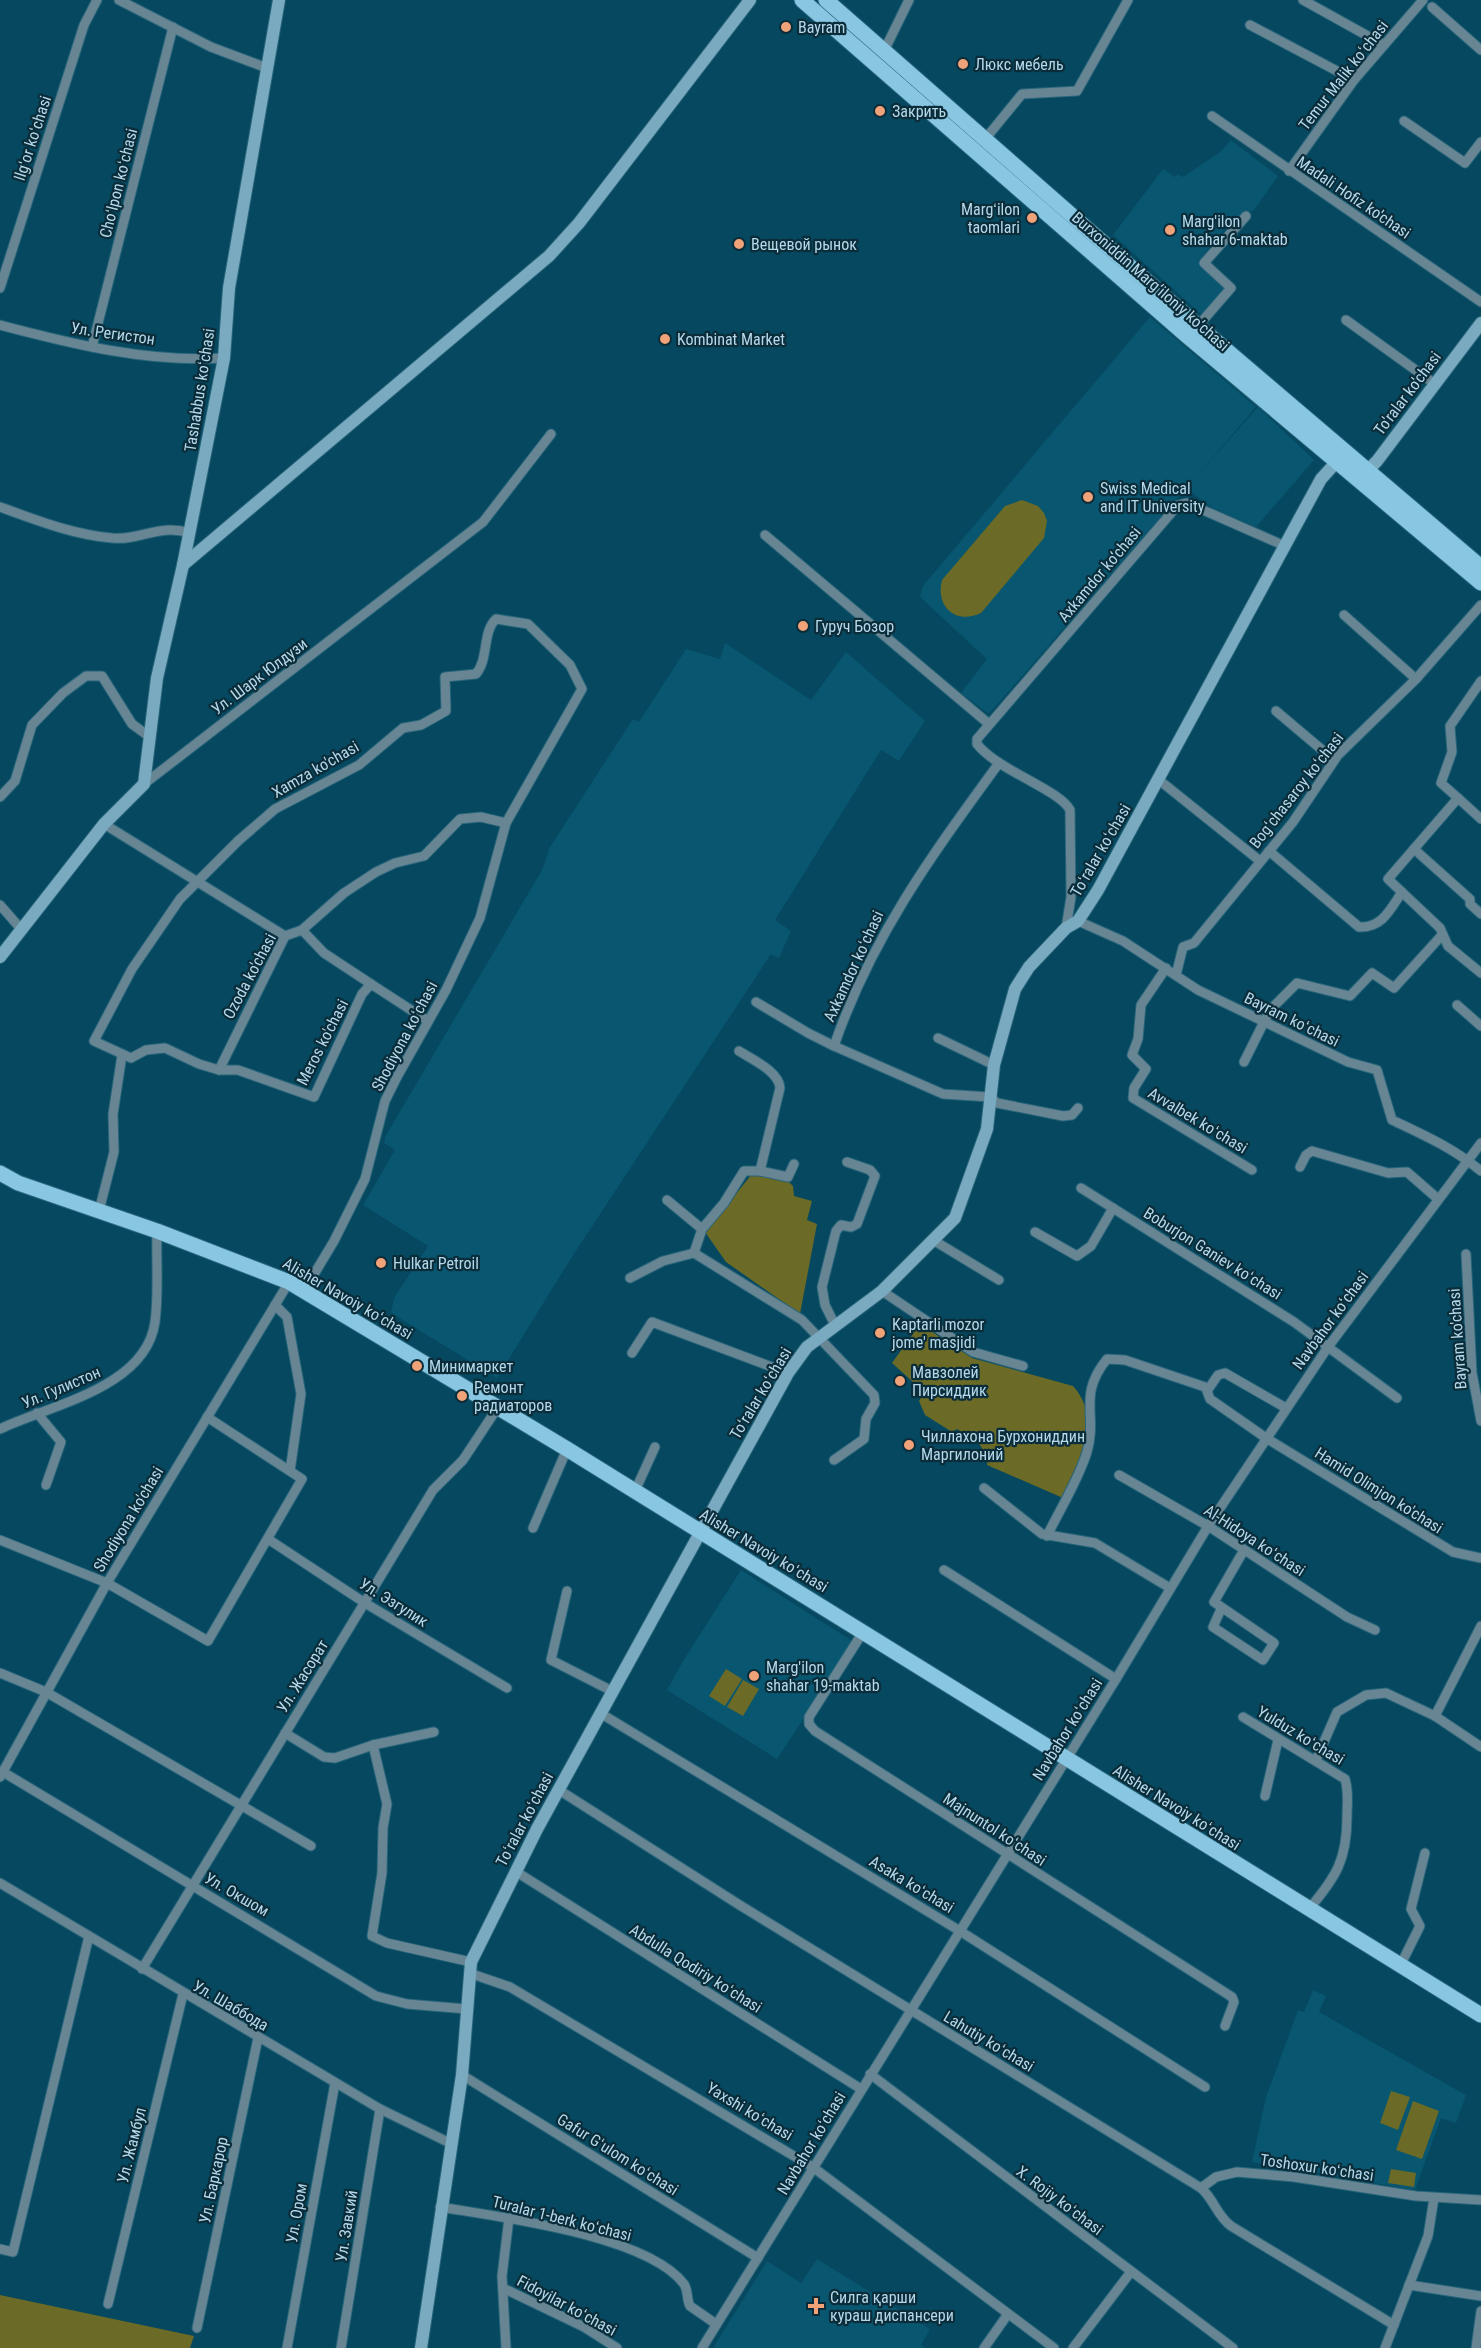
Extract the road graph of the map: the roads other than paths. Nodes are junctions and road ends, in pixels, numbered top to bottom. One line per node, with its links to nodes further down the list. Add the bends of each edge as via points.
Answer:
1 (97, 0): 25 (street, Ilgʻor koʻchasi, via 81,36)
2 (119, 0): 13 (street)
3 (279, 0): 17 (street, Tashabbus koʻchasi)
4 (750, 0): 40 (street, via 579,223 549,256)
5 (802, 0): 35 (main road, Burxoniddin Marg’iloniy ko’chasi, via 1177,328)
6 (826, 0): 16 (main road, Burxoniddin Marg’iloniy ko’chasi)
7 (909, 0): 16 (street)
8 (1128, 0): 21 (street, via 1077,91 1022,94)
9 (1303, 0): 14 (street)
10 (1423, 0): 14 (street, Temur Malik koʻchasi)
11 (1432, 8): 15 (street)
12 (1250, 25): 18 (street)
13 (172, 27): 17 (street); 31 (street, Choʻlpon koʻchasi)
14 (1384, 45): 18 (street, Temur Malik koʻchasi)
15 (1481, 50)
16 (884, 51): 21 (main road, Burxoniddin Marg’iloniy ko’chasi)
17 (267, 68): 32 (street, Tashabbus koʻchasi, via 229,288)
18 (1354, 80): 23 (street, Temur Malik koʻchasi)
19 (1212, 116): 23 (street, Madali Hofiz ko'chasi)
20 (1404, 121): 22 (street, via 1465,163)
21 (986, 138): 30 (main road, Burxoniddin Marg’iloniy ko’chasi)
22 (1481, 142)
23 (1289, 171): 26 (street, Madali Hofiz ko'chasi)
24 (1246, 216): 30 (street, via 1204,263 1231,288)
25 (0, 288)
26 (1481, 302)
27 (1346, 320): 33 (street)
28 (1481, 323): 33 (street, To'ralar ko'chasi)
29 (0, 325): 31 (street, Ул. Регистон)
30 (1198, 326): 35 (main road, Burxoniddin Marg’iloniy ko’chasi)
31 (92, 347): 32 (street, Ул. Регистон, via 195,360)
32 (224, 358): 38 (street, Tashabbus koʻchasi)
33 (1435, 384): 36 (street, To'ralar ko'chasi)
34 (551, 434): 56 (street, Ул. Шарк Юлдузи, via 483,522)
35 (1341, 457): 36 (main road, Burxoniddin Marg’iloniy ko’chasi); 41 (street, Toʻralar koʻchasi, via 1321,479)
36 (1362, 475): 43 (main road, Burxoniddin Marg’iloniy ko’chasi); 44 (main road, Burxoniddin Marg’iloniy ko’chasi)
37 (0, 507): 38 (street, via 54,526 114,539 174,528)
38 (190, 532): 40 (street); 42 (street, Tashabbus koʻchasi)
39 (765, 535): 51 (street)
40 (211, 541): 42 (street)
41 (1285, 546): 51 (street, Axkamdor ko‘chasi, via 1187,503 1178,505); 55 (street, Toʻralar koʻchasi)
42 (183, 565): 52 (street, Tashabbus koʻchasi, via 157,678)
43 (1481, 567)
44 (1481, 583)
45 (1481, 605): 47 (street, Bogʻchasaroy koʻchasi)
46 (1344, 615): 47 (street)
47 (1416, 679): 53 (street, Bogʻchasaroy koʻchasi)
48 (1481, 681): 58 (street, via 1450,729 1452,752 1441,783)
49 (582, 689): 60 (street, Shodiyona koʻchasi); 65 (street, Xamza ko'chasi, via 570,665 528,624 496,619 490,627 482,667 476,674 445,677 446,711 421,725 403,728 359,765 275,808)
50 (1276, 711): 53 (street)
51 (989, 724): 54 (street, Axkamdor ko‘chasi, via 977,744)
52 (150, 737): 56 (street, Tashabbus koʻchasi); 57 (street, via 132,724 102,676 86,676 32,725 15,781)
53 (1334, 760): 63 (street, Bogʻchasaroy koʻchasi, via 1309,801)
54 (999, 763): 70 (street, via 1064,801 1070,810 1071,897); 86 (street, Axkamdor koʻchasi, via 898,907 849,1001)
55 (1159, 780): 64 (street); 69 (street, Toʻralar koʻchasi)
56 (144, 784): 61 (street, Ул. Шарк Юлдузи)
57 (0, 797)
58 (1458, 798): 59 (street); 62 (street)
59 (1481, 819)
60 (506, 823): 72 (street, Ozoda ko'chasi, via 481,817 460,819 423,856 395,862 376,872 344,893); 82 (street, Shodiyona koʻchasi, via 480,918)
61 (104, 824): 65 (street); 71 (street, Ул. Шарк Юлдузи)
62 (1414, 849): 66 (street, via 1388,879); 68 (street, via 1470,899)
63 (1269, 851): 64 (street, Bogʻchasaroy koʻchasi); 66 (street, via 1359,927 1370,928 1381,921)
64 (1260, 861): 78 (street, Bogʻchasaroy koʻchasi, via 1194,943 1183,947)
65 (198, 880): 74 (street); 88 (street, Xamza ko'chasi, via 180,899 132,969 94,1041)
66 (1402, 892): 73 (street, via 1440,928)
67 (0, 906): 71 (street)
68 (1481, 914)
69 (1078, 921): 70 (street, Toʻralar koʻchasi); 76 (street, Bayram koʻchasi, via 1123,941)
70 (1066, 928): 90 (street, Toʻralar koʻchasi, via 1018,982)
71 (21, 929): 75 (street, Ул. Шарк Юлдузи)
72 (302, 930): 74 (street, Ozoda ko'chasi); 79 (street, via 328,956)
73 (1442, 935): 77 (street, via 1448,946); 83 (street, via 1394,988 1372,973 1350,996 1297,983)
74 (285, 936): 91 (street, Ozoda ko'chasi)
75 (0, 957)
76 (1166, 968): 78 (street, Bayram koʻchasi); 99 (street, Avvalbek koʻchasi, via 1138,1014 1138,1039 1132,1055 1146,1069 1134,1088 1133,1098)
77 (1481, 973)
78 (1176, 975): 83 (street, Bayram koʻchasi)
79 (371, 984): 82 (street); 91 (street, Meros ko'chasi, via 362,994 314,1097 238,1070)
80 (756, 1002): 86 (street)
81 (1457, 1005): 84 (street)
82 (428, 1021): 117 (street, Shodiyona koʻchasi, via 385,1101 365,1179)
83 (1263, 1022): 89 (street); 95 (street, Bayram koʻchasi, via 1348,1062 1377,1070 1392,1120 1442,1142)
84 (1481, 1026)
85 (938, 1038): 90 (street)
86 (834, 1046): 92 (street, Axkamdor koʻchasi, via 943,1094)
87 (739, 1051): 100 (street, via 781,1084)
88 (122, 1055): 91 (street, Meros ko'chasi, via 131,1058 146,1050 165,1048); 107 (street, via 114,1114 114,1152)
89 (1244, 1062)
90 (994, 1065): 92 (street, Toʻralar koʻchasi)
91 (219, 1070)
92 (990, 1097): 93 (street, Axkamdor koʻchasi, via 1008,1106 1064,1116 1072,1115); 111 (street, Toʻralar koʻchasi, via 987,1129 961,1208)
93 (1078, 1108)
94 (1481, 1143): 95 (street, Navbahor koʻchasi)
95 (1467, 1159): 101 (street); 104 (street, Navbahor koʻchasi)
96 (847, 1162): 120 (street, via 870,1170 875,1176 857,1224 841,1225 836,1231 822,1287)
97 (794, 1164): 100 (street, via 788,1177)
98 (1300, 1167): 104 (street, via 1312,1151 1388,1173 1407,1172)
99 (1252, 1170)
100 (760, 1171): 108 (street, via 744,1170)
101 (1481, 1171)
102 (0, 1173): 107 (main road, Alisher Navoiy koʻchasi)
103 (1081, 1188): 106 (street, Boburjon Ganiev koʻchasi)
104 (1438, 1199): 122 (street, Navbahor koʻchasi)
105 (668, 1200): 108 (street)
106 (1113, 1208): 110 (street, via 1091,1246 1077,1256); 122 (street, Boburjon Ganiev koʻchasi)
107 (99, 1211): 109 (main road, Alisher Navoiy koʻchasi)
108 (702, 1229): 112 (street)
109 (157, 1231): 116 (main road, Alisher Navoiy koʻchasi); 130 (street, Ул. Гулистон, via 155,1324 141,1356 118,1379)
110 (1035, 1232)
111 (933, 1240): 115 (street); 118 (street, Toʻralar koʻchasi)
112 (694, 1253): 114 (street); 121 (street, via 802,1320)
113 (1466, 1254): 132 (street, Bayram ko'chasi, via 1472,1373)
114 (630, 1278)
115 (999, 1280)
116 (289, 1282): 117 (main road, Alisher Navoiy koʻchasi); 119 (street, Shodiyona ko'chasi)
117 (304, 1291): 128 (main road, Alisher Navoiy koʻchasi)
118 (882, 1291): 120 (street, Toʻralar koʻchasi); 124 (street, via 972,1352)
119 (274, 1305): 131 (street, Shodiyona ko'chasi); 138 (street, via 287,1317 301,1394)
120 (835, 1325): 121 (street, Toʻralar koʻchasi)
121 (819, 1336): 125 (street, Toʻralar koʻchasi); 137 (street, via 875,1397 866,1419 864,1439)
122 (1328, 1347): 127 (street, Boburjon Ganiev koʻchasi); 129 (street, Navbahor koʻchasi)
123 (632, 1353): 125 (street, via 652,1322)
124 (1023, 1366)
125 (788, 1373): 145 (street, Toʻralar koʻchasi)
126 (1208, 1388): 129 (street, via 1218,1375 1225,1373); 134 (street, Hamid Olimjon ko'chasi, via 1210,1399); 146 (street, via 1112,1358 1104,1362 1090,1389 1091,1431 1086,1453)
127 (1397, 1398)
128 (498, 1407): 136 (main road, Alisher Navoiy koʻchasi); 155 (street, Ул. Жасорат, via 463,1461 434,1490)
129 (1286, 1408): 134 (street, Navbahor koʻchasi)
130 (37, 1413): 133 (street, Ул. Гулистон); 140 (street, via 61,1442)
131 (207, 1417): 138 (street); 152 (street, Shodiyona ko'chasi)
132 (1481, 1421)
133 (0, 1429)
134 (1266, 1438): 143 (street, Navbahor koʻchasi); 150 (street, Hamid Olimjon ko'chasi, via 1453,1552)
135 (655, 1447): 142 (street)
136 (567, 1449): 142 (main road, Alisher Navoiy koʻchasi); 144 (street)
137 (834, 1460)
138 (290, 1471): 147 (street, via 302,1479)
139 (1119, 1475): 143 (street, Al-Hidoya koʻchasi)
140 (46, 1485)
141 (984, 1488): 146 (street)
142 (635, 1491): 145 (main road, Alisher Navoiy koʻchasi)
143 (1208, 1526): 149 (street, Al-Hidoya koʻchasi); 153 (street, Navbahor koʻchasi)
144 (533, 1528)
145 (700, 1532): 159 (main road, Alisher Navoiy koʻchasi); 163 (street, Toʻralar koʻchasi)
146 (1047, 1536): 153 (street, via 1095,1543)
147 (268, 1539): 152 (street, via 208,1641); 155 (street, Ул. Эзгулик)
148 (0, 1540): 152 (street)
149 (1244, 1550): 156 (street, via 1214,1602); 158 (street, Al-Hidoya koʻchasi, via 1347,1617)
150 (1481, 1558)
151 (944, 1570): 161 (street)
152 (107, 1583): 164 (street, Shodiyona ko'chasi)
153 (1170, 1588): 161 (street, Navbahor koʻchasi)
154 (567, 1591): 163 (street, via 551,1660)
155 (365, 1603): 162 (street, Ул. Эзгулик); 169 (street, Ул. Жасорат)
156 (1221, 1609): 156 (street, via 1274,1643 1263,1660 1213,1627)
157 (1481, 1626): 166 (street)
158 (1375, 1630)
159 (863, 1632): 173 (main road, Alisher Navoiy koʻchasi); 181 (street, Majnuntol koʻchasi, via 808,1724)
160 (0, 1673): 164 (street)
161 (1116, 1679): 173 (street, Navbahor koʻchasi)
162 (507, 1688)
163 (612, 1691): 165 (street, Toʻralar koʻchasi)
164 (46, 1692): 175 (street, Shodiyona ko'chasi); 178 (street)
165 (600, 1713): 176 (street, Toʻralar koʻchasi); 186 (street, Asaka koʻchasi)
166 (1434, 1716): 172 (street); 174 (street, via 1386,1693 1366,1695 1337,1712)
167 (1243, 1717): 170 (street, Yulduz koʻchasi)
168 (434, 1732): 171 (street)
169 (285, 1733): 171 (street, via 324,1757 335,1758); 178 (street, Ул. Жасорат)
170 (1278, 1740): 174 (street, Yulduz koʻchasi); 177 (street)
171 (373, 1745): 189 (street, Yaxshi koʻchasi, via 387,1804 372,1936)
172 (1481, 1747)
173 (1066, 1759): 181 (street, Navbahor koʻchasi); 185 (main road, Alisher Navoiy koʻchasi)
174 (1316, 1760): 185 (street, Yulduz koʻchasi, via 1345,1779 1349,1791 1347,1843 1340,1868)
175 (1, 1775): 184 (street, Ул. Окшом)
176 (559, 1790): 182 (street, Toʻralar koʻchasi); 193 (street, Lahutiy koʻchasi)
177 (1265, 1796)
178 (241, 1805): 179 (street); 184 (street, Ул. Жасорат)
179 (311, 1846)
180 (1425, 1853): 188 (street, via 1411,1909 1420,1926)
181 (1007, 1854): 186 (street, Navbahor koʻchasi); 195 (street, Majnuntol koʻchasi, via 1232,1997 1234,2002)
182 (515, 1872): 189 (street, Toʻralar koʻchasi); 201 (street, Abdulla Qodiriy koʻchasi)
183 (0, 1883): 187 (street, Ул. Шаббода)
184 (193, 1886): 190 (street, Ул. Жасорат); 192 (street, Ул. Окшом, via 376,1996 407,2004)
185 (1309, 1909): 188 (main road, Alisher Navoiy koʻchasi)
186 (960, 1931): 193 (street, Navbahor koʻchasi); 200 (street, Asaka koʻchasi)
187 (88, 1936): 190 (street, Ул. Шаббода); 210 (street, via 13,2252)
188 (1401, 1964): 194 (main road, Alisher Navoiy koʻchasi)
189 (470, 1968): 192 (street, Toʻralar koʻchasi); 204 (street, Yaxshi koʻchasi, via 510,1987)
190 (142, 1969): 191 (street, Ул. Шаббода)
191 (183, 1994): 196 (street, Ул. Шаббода); 216 (street, Ул. Жамбул)
192 (467, 2009): 198 (street, Toʻralar koʻchasi)
193 (910, 2010): 197 (street, Navbahor koʻchasi); 205 (street, Lahutiy koʻchasi)
194 (1481, 2014)
195 (1225, 2026)
196 (258, 2038): 199 (street, Ул. Шаббода); 221 (street, Ул. Баркарор)
197 (870, 2074): 201 (street, Navbahor koʻchasi); 212 (street, X. Rojiy koʻchasi)
198 (462, 2075): 203 (street, Toʻralar koʻchasi); 211 (street, Gafur Gʻulom koʻchasi)
199 (335, 2083): 202 (street, Ул. Шаббода); 222 (street, Ул. Ором)
200 (1205, 2086)
201 (861, 2090): 204 (street, Navbahor koʻchasi)
202 (380, 2109): 203 (street, Ул. Шаббода); 223 (street, Ул. Завкий)
203 (452, 2144): 208 (street, Toʻralar koʻchasi)
204 (814, 2168): 211 (street, Navbahor koʻchasi); 218 (street, Yaxshi koʻchasi)
205 (1201, 2188): 206 (street, Toshoxur koʻchasi, via 1216,2177 1237,2172 1294,2176); 220 (street, Lahutiy koʻchasi, via 1231,2226)
206 (1434, 2198): 207 (street, Toshoxur koʻchasi); 213 (street, via 1428,2236)
207 (1481, 2200)
208 (440, 2207): 209 (street, Turalar 1-berk koʻchasi); 224 (street, Toʻralar koʻchasi)
209 (509, 2218): 214 (street, Fidoyilar koʻchasi, via 503,2252); 219 (street, Turalar 1-berk koʻchasi, via 639,2253 674,2275 688,2293 690,2306)
210 (1, 2254)
211 (758, 2258): 219 (street, Navbahor koʻchasi)
212 (1130, 2273): 230 (street); 231 (street, X. Rojiy koʻchasi)
213 (1409, 2286): 215 (street); 220 (street)
214 (503, 2288): 225 (street, Fidoyilar koʻchasi); 226 (street, Fidoyilar koʻchasi, via 584,2326)
215 (1481, 2296)
216 (108, 2304)
217 (1481, 2311): 233 (street)
218 (1008, 2314): 228 (street); 229 (street, Yaxshi koʻchasi)
219 (716, 2324): 227 (street, Navbahor koʻchasi)
220 (1394, 2325): 232 (street)
221 (197, 2328)
222 (287, 2348)
223 (341, 2348)
224 (421, 2348)
225 (506, 2348)
226 (617, 2348)
227 (702, 2348)
228 (984, 2348)
229 (1054, 2348)
230 (1073, 2348)
231 (1233, 2348)
232 (1385, 2348)
233 (1476, 2348)

